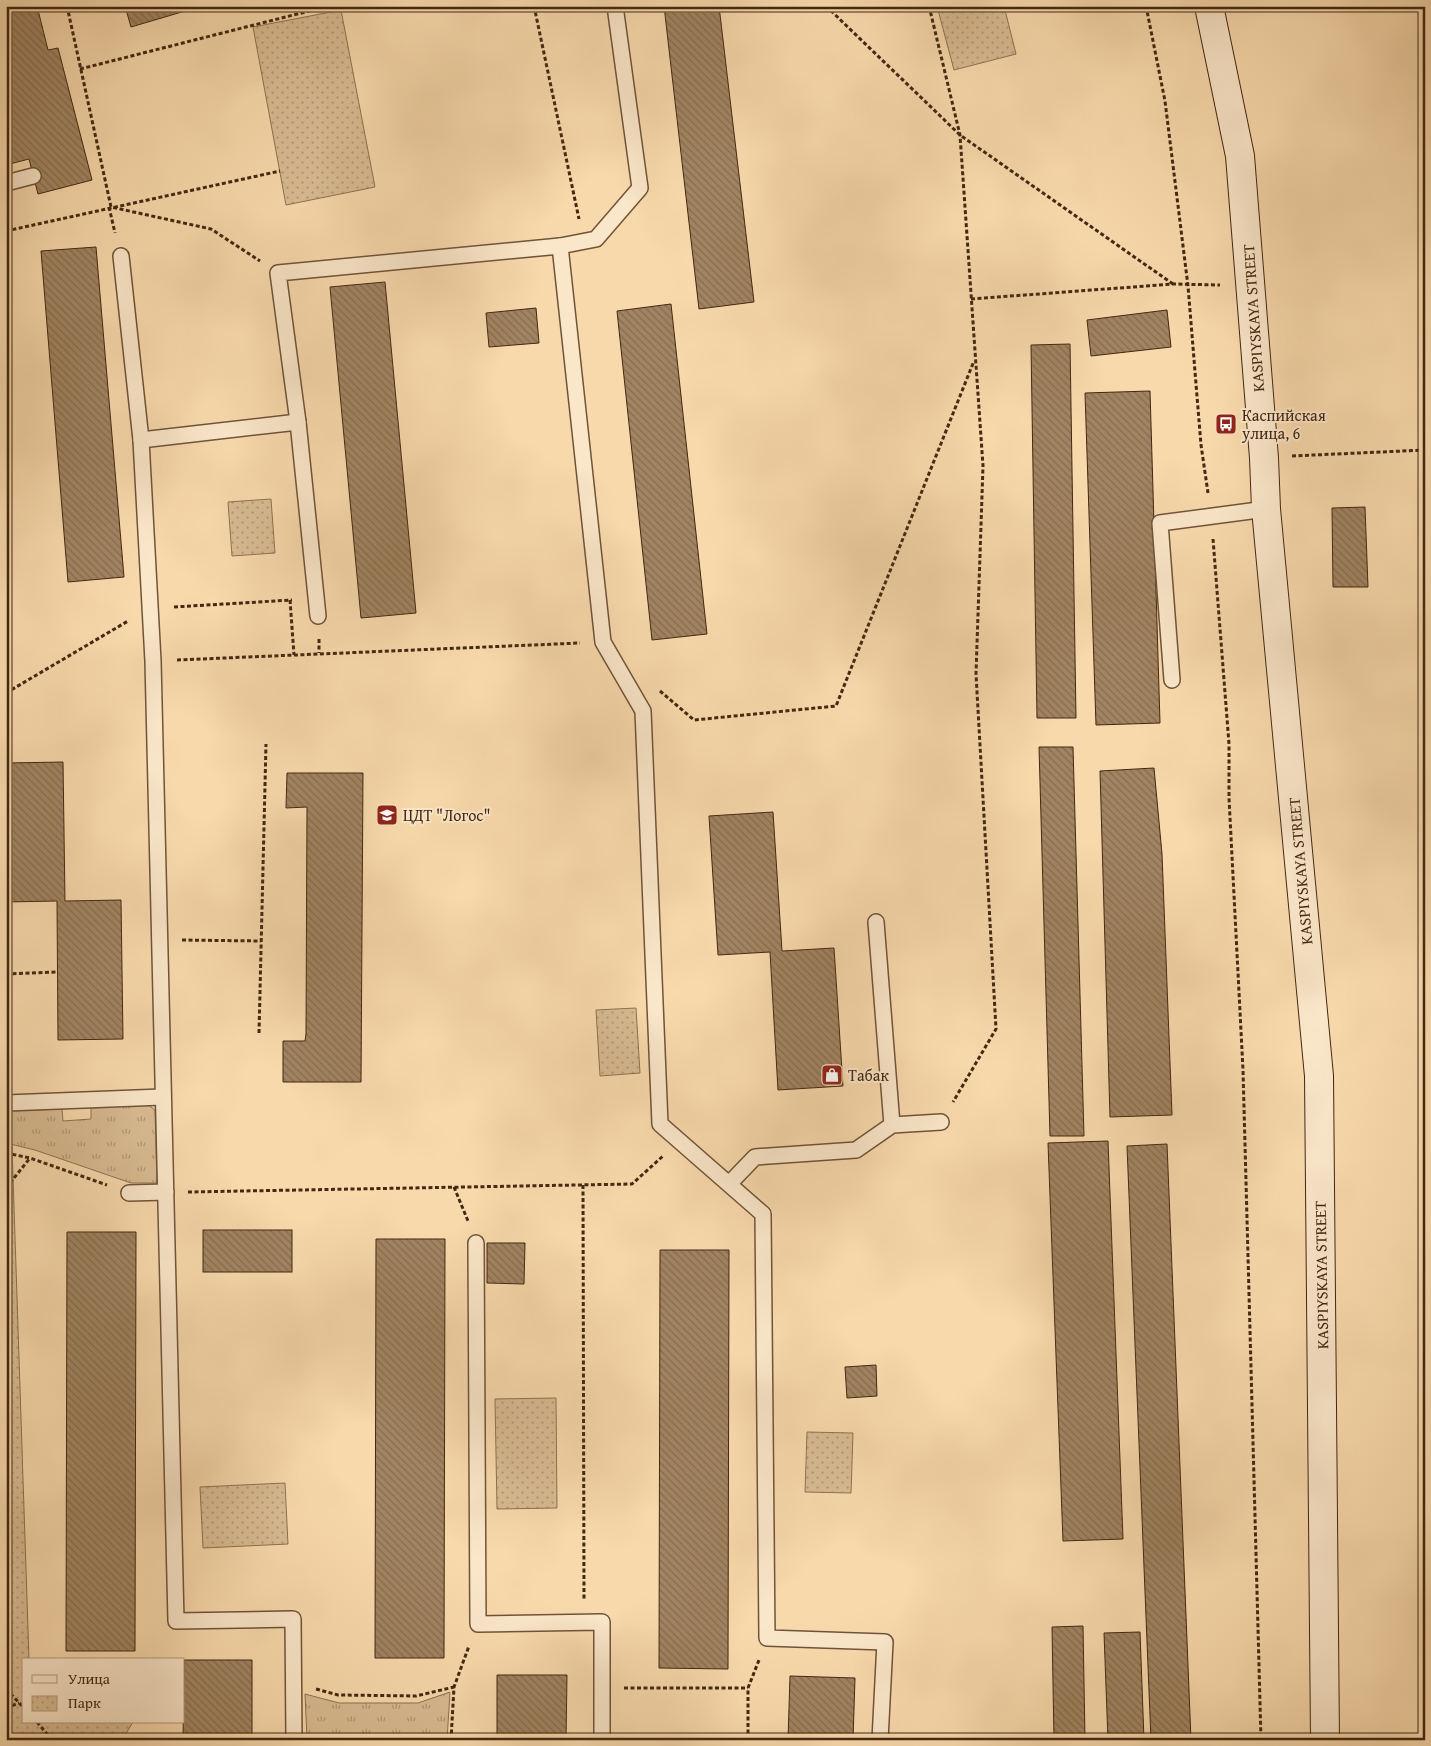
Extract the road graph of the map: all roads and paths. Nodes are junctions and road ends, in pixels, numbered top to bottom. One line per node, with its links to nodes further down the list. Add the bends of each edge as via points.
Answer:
1 (67, 6): 9 (path)
2 (329, 6): 9 (path)
3 (534, 6): 16 (path)
4 (614, 6): 16 (lane, via 640,188 596,239)
5 (826, 6): 10 (path)
6 (929, 6): 10 (path)
7 (1146, 6): 27 (path, via 1166,111 1188,286 1201,445)
8 (1210, 6): 25 (main road, KASPIYSKAYA STREET, via 1240,156)
9 (80, 70): 14 (path)
10 (960, 136): 20 (path); 20 (path, via 1173,284)
11 (280, 171): 14 (path)
12 (34, 176): 13 (lane)
13 (6, 183)
14 (111, 207): 15 (path); 19 (path, via 210,229)
15 (6, 230)
16 (584, 242): 17 (lane)
17 (560, 246): 19 (lane); 32 (lane)
18 (121, 256): 23 (lane)
19 (278, 273): 22 (lane)
20 (971, 299): 21 (path)
21 (975, 358): 36 (path, via 836,706 694,720); 47 (path, via 983,466 976,674 996,1029)
22 (298, 422): 23 (lane); 28 (lane)
23 (141, 440): 30 (lane)
24 (1425, 450): 25 (path)
25 (1264, 458): 26 (main road, KASPIYSKAYA STREET)
26 (1266, 509): 27 (lane); 79 (main road, KASPIYSKAYA STREET, via 1319,1076)
27 (1211, 516): 35 (lane, via 1160,523); 78 (path, via 1229,744 1243,1070)
28 (317, 598): 29 (path); 31 (lane)
29 (290, 600): 30 (path); 33 (path)
30 (150, 608): 34 (lane); 37 (path)
31 (318, 616)
32 (603, 642): 33 (path); 49 (lane, via 643,711 660,1124)
33 (294, 655): 34 (path)
34 (153, 661): 45 (lane)
35 (1172, 680)
36 (659, 690)
37 (6, 693)
38 (266, 744): 41 (path)
39 (876, 922): 48 (lane)
40 (192, 940): 41 (path)
41 (261, 940): 44 (path)
42 (58, 972): 43 (path)
43 (6, 974)
44 (259, 1033)
45 (162, 1097): 46 (lane); 56 (lane)
46 (6, 1103)
47 (941, 1122): 48 (lane)
48 (892, 1124): 52 (lane, via 856,1150 755,1157)
49 (680, 1140): 52 (lane); 53 (path, via 632,1184)
50 (6, 1153): 51 (path)
51 (30, 1158): 55 (path); 57 (path)
52 (730, 1183): 62 (lane, via 763,1214)
53 (583, 1185): 54 (path); 60 (path)
54 (454, 1187): 56 (path); 58 (path)
55 (6, 1188)
56 (166, 1192): 57 (lane); 63 (lane, via 176,1621 293,1619)
57 (128, 1193)
58 (468, 1221)
59 (476, 1243): 61 (lane)
60 (584, 1623): 61 (lane); 66 (lane, via 602,1622)
61 (478, 1624): 64 (path)
62 (767, 1638): 67 (path); 77 (lane, via 885,1642)
63 (294, 1684): 64 (path, via 338,1694 406,1696); 73 (lane)
64 (454, 1686): 74 (path)
65 (6, 1688): 68 (path)
66 (602, 1688): 67 (path); 75 (lane)
67 (748, 1688): 76 (path)
68 (19, 1703): 69 (path); 70 (path)
69 (22, 1706)
70 (6, 1708)
71 (38, 1724): 72 (path)
72 (52, 1740)
73 (294, 1740)
74 (451, 1740)
75 (602, 1740)
76 (748, 1740)
77 (880, 1740)
78 (1261, 1740)
79 (1325, 1740)

